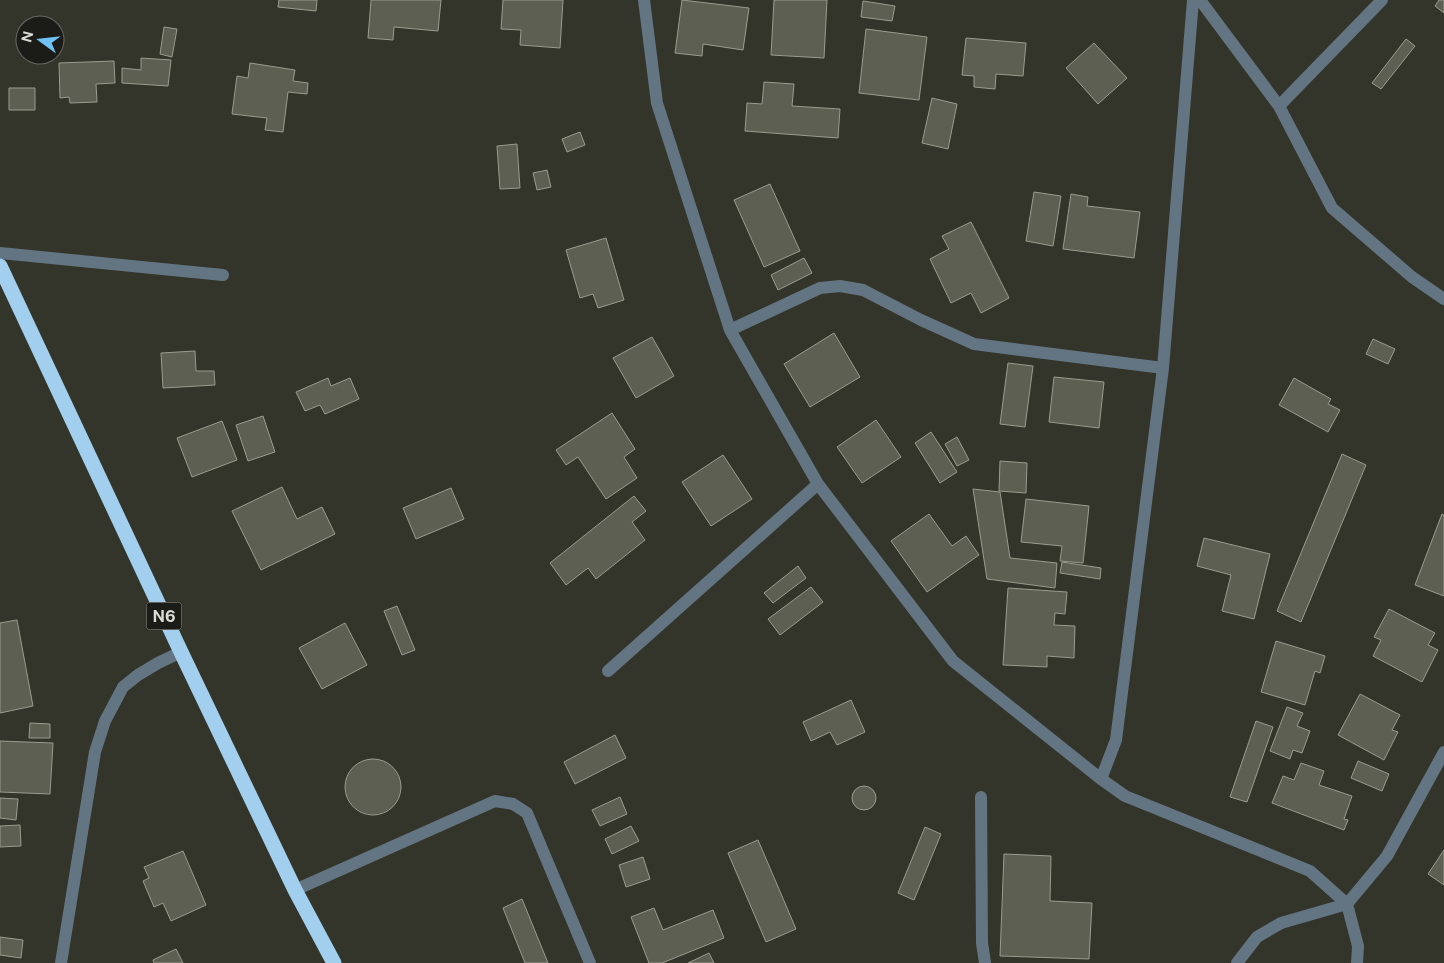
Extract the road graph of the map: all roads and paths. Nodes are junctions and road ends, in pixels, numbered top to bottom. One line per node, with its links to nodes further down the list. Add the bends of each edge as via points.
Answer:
1 (644, 0): 10 (street, via 657,103)
2 (1193, 0): 11 (street)
3 (1200, 0): 5 (street)
4 (1382, 0): 5 (street)
5 (1279, 106): 9 (street, via 1332,208)
6 (0, 253): 8 (street)
7 (0, 266): 13 (highway, N6)
8 (223, 275)
9 (1444, 299)
10 (730, 330): 11 (street, via 820,288 840,286 864,290 974,344); 12 (street)
11 (1163, 368): 16 (street, via 1116,740)
12 (818, 484): 14 (street); 16 (street, via 953,661)
13 (181, 652): 18 (highway, N6); 20 (street, via 138,675 123,688 105,722 95,752)
14 (608, 671)
15 (1444, 752): 19 (street, via 1387,856)
16 (1101, 780): 19 (street, via 1125,796 1310,871)
17 (982, 797): 23 (street, via 982,944)
18 (294, 890): 21 (highway, N6); 22 (street, via 495,801 513,804 527,814)
19 (1347, 904): 24 (street, via 1281,923 1257,937); 25 (street, via 1358,946)
20 (61, 963)
21 (334, 963)
22 (590, 963)
23 (986, 963)
24 (1237, 963)
25 (1357, 963)

